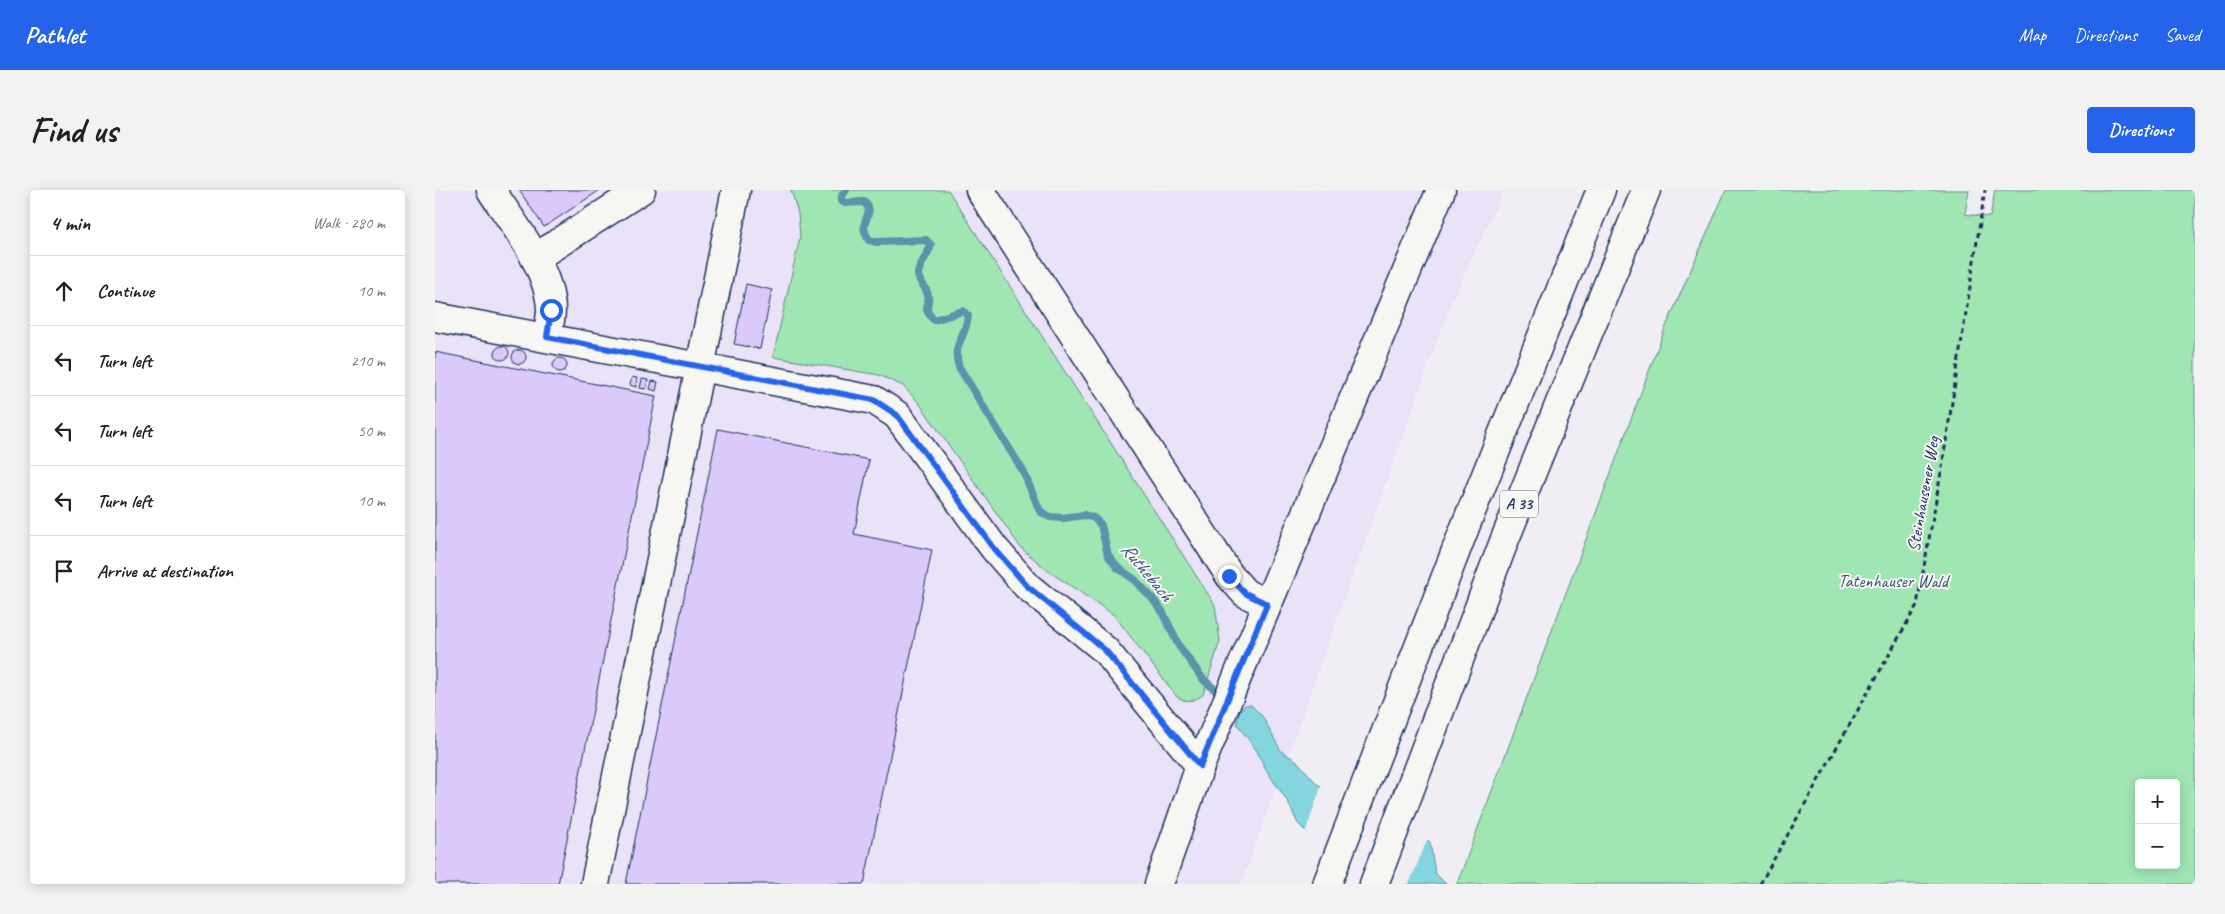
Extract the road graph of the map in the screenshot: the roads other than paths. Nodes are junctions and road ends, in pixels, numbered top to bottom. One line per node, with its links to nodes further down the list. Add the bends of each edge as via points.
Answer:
1 (491, 190): 8 (main road)
2 (641, 190): 8 (main road)
3 (736, 190): 11 (main road)
4 (979, 190): 12 (main road, via 1229,576 1245,593)
5 (1441, 190): 12 (main road)
6 (1601, 190): 14 (main road, A 33)
7 (1646, 190): 15 (main road, A 33, via 1505,540)
8 (535, 258): 10 (main road, via 547,287 551,310)
9 (435, 317): 10 (main road)
10 (547, 337): 11 (main road)
11 (701, 367): 13 (main road, via 874,400 897,415 994,548 1027,586 1105,650); 16 (main road)
12 (1267, 604): 13 (main road)
13 (1200, 766): 17 (main road)
14 (1331, 872)
15 (1374, 882)
16 (595, 884)
17 (1159, 884)

